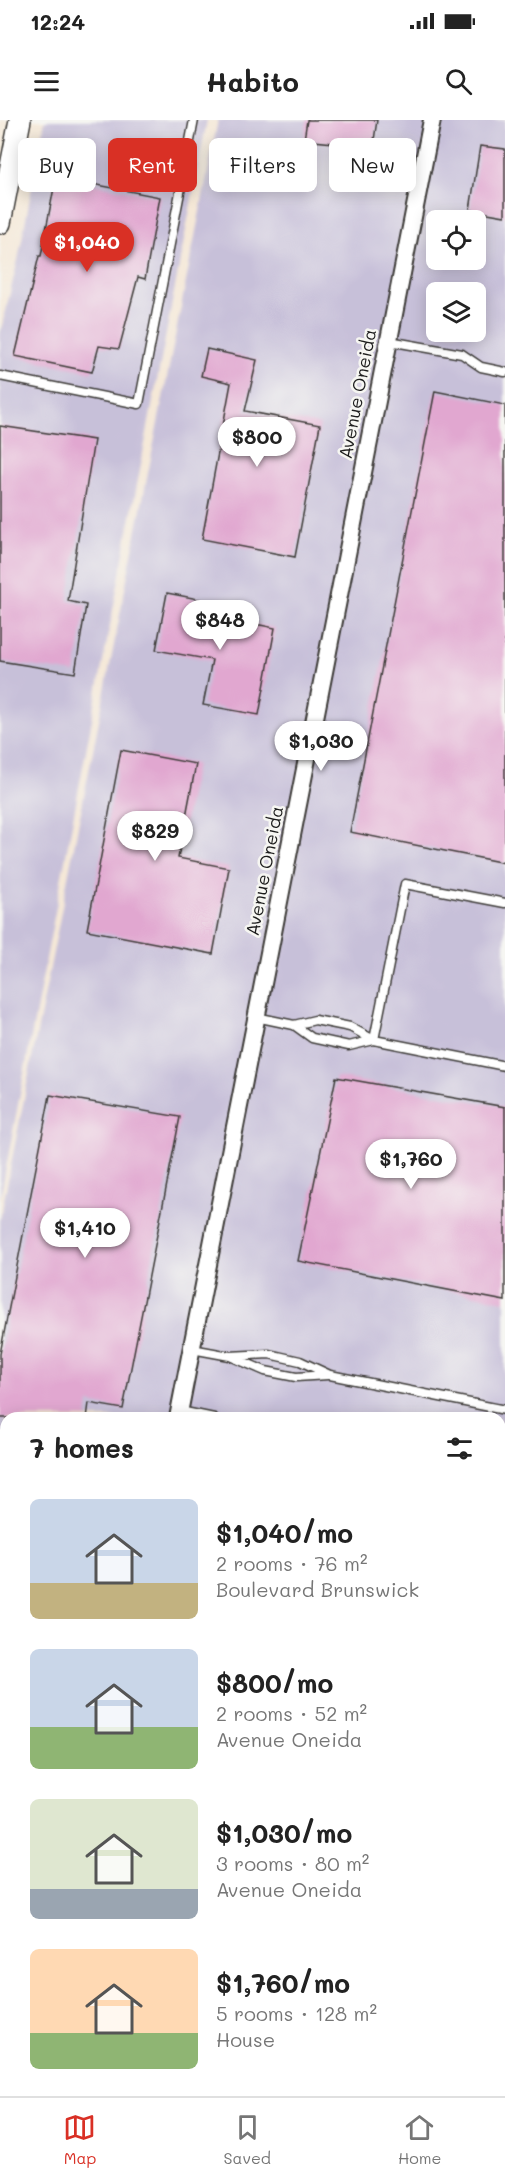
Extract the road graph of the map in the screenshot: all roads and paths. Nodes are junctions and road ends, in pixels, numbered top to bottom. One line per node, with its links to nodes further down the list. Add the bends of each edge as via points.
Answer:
1 (20, 120): 4 (street)
2 (193, 120): 7 (lane, via 139,404)
3 (432, 120): 5 (street, Avenue Oneida)
4 (0, 223)
5 (388, 340): 6 (lane, via 462,354 481,367); 9 (street, Avenue Oneida)
6 (505, 372)
7 (0, 376)
8 (505, 903): 11 (lane, via 405,884)
9 (256, 1017): 10 (lane); 13 (street, Avenue Oneida)
10 (294, 1025): 11 (lane, via 315,1020 350,1027); 11 (lane, via 312,1038 349,1046)
11 (374, 1041): 12 (lane)
12 (505, 1066)
13 (192, 1349): 14 (lane); 17 (street, Avenue Oneida)
14 (230, 1356): 15 (lane, via 265,1371 296,1377); 15 (lane, via 269,1354 300,1361)
15 (330, 1375): 16 (lane)
16 (505, 1410)
17 (179, 1412)

